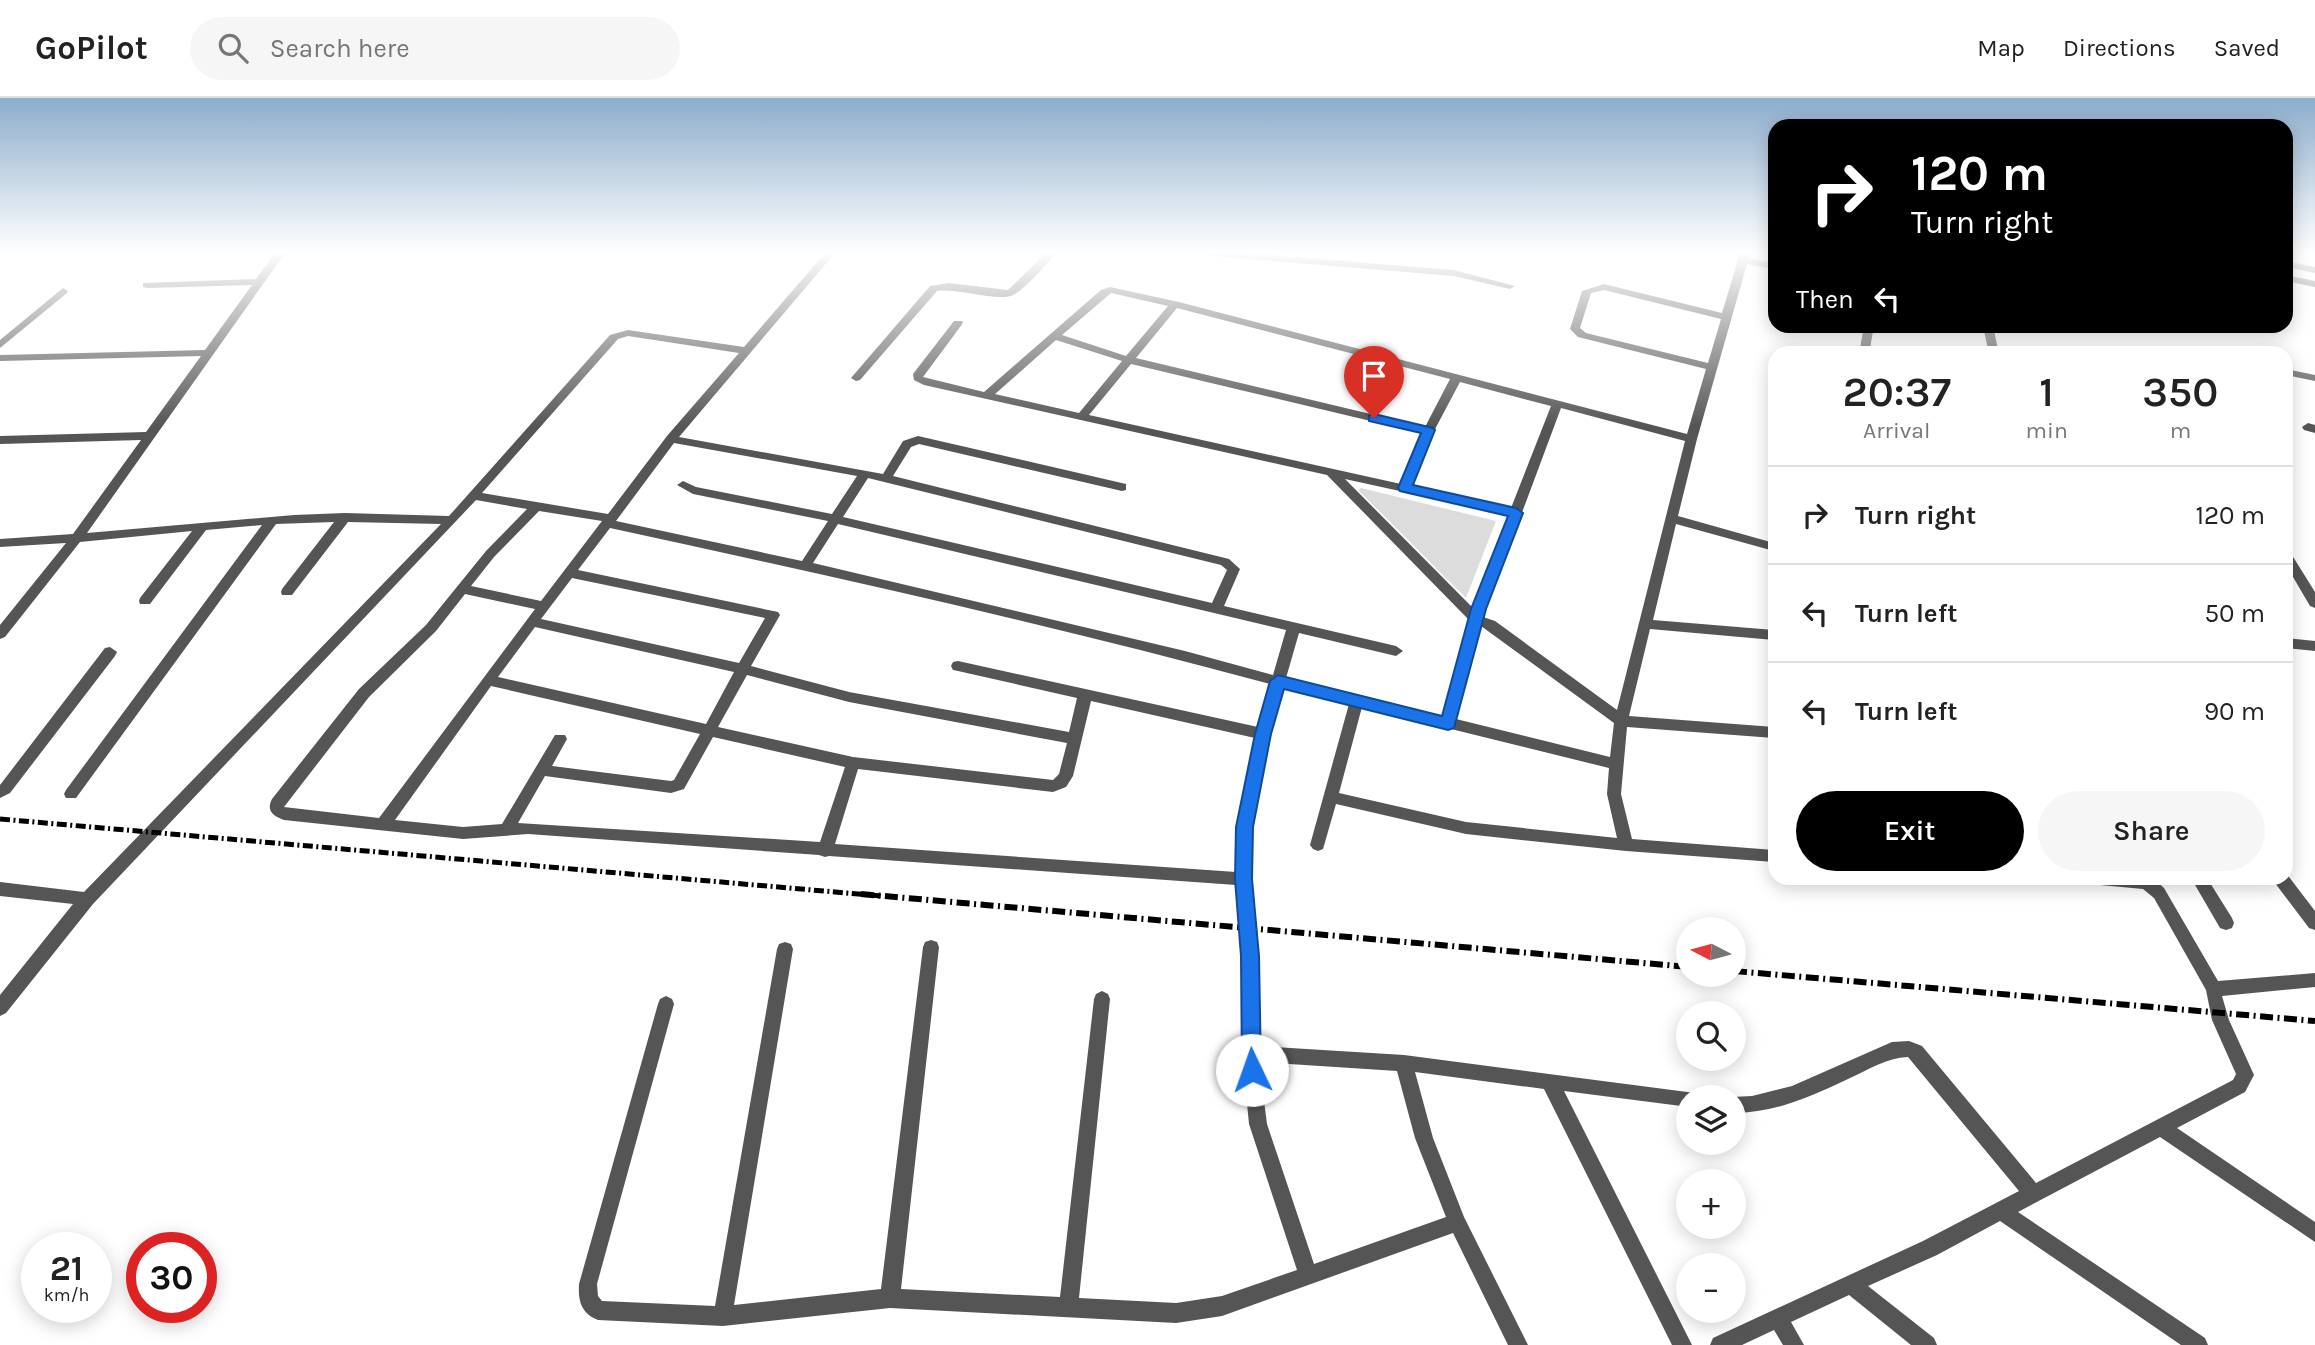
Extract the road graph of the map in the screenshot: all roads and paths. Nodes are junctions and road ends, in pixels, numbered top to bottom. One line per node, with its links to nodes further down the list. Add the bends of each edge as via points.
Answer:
1 (39, 311): 14 (street)
2 (238, 311): 16 (street)
3 (780, 311): 15 (street)
4 (914, 311): 22 (street)
5 (1083, 311): 13 (street)
6 (1169, 311): 18 (street)
7 (1203, 311): 21 (street)
8 (1581, 311): 19 (street, via 1575,329 1582,335)
9 (1702, 311): 11 (street)
10 (1727, 311): 11 (street)
11 (1725, 317): 19 (street)
12 (958, 323): 24 (street, via 918,378)
13 (1054, 336): 18 (street); 24 (street)
14 (0, 345)
15 (746, 351): 29 (street); 38 (street, via 628,333 614,337)
16 (207, 353): 17 (street); 28 (street)
17 (0, 358)
18 (1129, 360): 26 (street); 27 (street)
19 (1712, 367): 30 (street)
20 (2293, 373): 23 (street)
21 (1457, 377): 25 (street); 27 (street)
22 (856, 378)
23 (2315, 378)
24 (987, 395): 26 (street)
25 (1557, 404): 30 (street); 40 (street)
26 (1082, 416): 32 (street)
27 (1428, 430): 37 (street)
28 (146, 436): 31 (street); 48 (street)
29 (671, 439): 33 (street); 46 (street)
30 (1691, 439): 43 (street)
31 (0, 440)
32 (1331, 472): 37 (street); 60 (street)
33 (865, 473): 34 (street); 42 (street)
34 (886, 478): 36 (street, via 907,443 918,440); 59 (street, via 1225,562 1234,569)
35 (683, 485): 42 (street)
36 (1122, 488)
37 (1405, 488): 40 (street)
38 (474, 496): 39 (street); 45 (street)
39 (536, 506): 46 (street); 54 (street)
40 (1516, 513): 60 (street)
41 (345, 517): 44 (street); 45 (street); 55 (street)
42 (836, 519): 51 (street); 59 (street)
43 (1672, 519): 50 (street); 62 (street)
44 (272, 520): 47 (street); 87 (street)
45 (452, 520): 100 (street)
46 (608, 521): 51 (street); 53 (street)
47 (202, 527): 48 (street); 56 (street)
48 (75, 540): 49 (street); 64 (street)
49 (0, 543)
50 (1768, 545)
51 (805, 566): 73 (street)
52 (2293, 567): 57 (street)
53 (569, 573): 58 (street); 71 (street, via 773,615)
54 (462, 589): 58 (street); 89 (street, via 431,628 364,693 278,803 277,810 284,814)
55 (287, 592)
56 (145, 601)
57 (2315, 603)
58 (544, 606): 61 (street)
59 (1217, 607): 63 (street)
60 (1476, 619): 76 (street, via 1490,624); 77 (street)
61 (532, 622): 71 (street); 72 (street)
62 (1645, 624): 65 (street); 76 (street)
63 (1294, 626): 68 (street); 73 (street)
64 (0, 634)
65 (1768, 634)
66 (2293, 644): 67 (street)
67 (2315, 646)
68 (1396, 651)
69 (110, 652): 86 (street)
70 (958, 666): 74 (street)
71 (742, 669): 78 (street); 82 (street, via 849,697)
72 (488, 680): 78 (street); 89 (street)
73 (1278, 681): 75 (street); 80 (street)
74 (1085, 695): 80 (street); 82 (street)
75 (1357, 701): 77 (street); 88 (street)
76 (1621, 721): 79 (street); 84 (street)
77 (1448, 723): 84 (street)
78 (708, 730): 83 (street); 85 (street, via 680,785)
79 (1768, 733)
80 (1263, 734): 95 (street, via 1245,827)
81 (560, 739): 85 (street)
82 (1074, 739): 83 (street, via 1066,776 1053,786)
83 (853, 763): 93 (street)
84 (1616, 764): 92 (street, via 1614,794)
85 (541, 770): 90 (street)
86 (0, 792)
87 (71, 794)
88 (1332, 797): 91 (street); 92 (street, via 1466,828)
89 (383, 824): 90 (street, via 463,833)
90 (508, 827): 93 (street)
91 (1318, 845)
92 (1626, 845): 94 (street)
93 (825, 851): 95 (street)
94 (1768, 856)
95 (1243, 879): 110 (street, via 1250,956)
96 (2149, 885): 106 (street, via 2159,893)
97 (2203, 885): 101 (street)
98 (2285, 885): 102 (street)
99 (0, 889): 100 (street)
100 (88, 899): 109 (street)
101 (2227, 923)
102 (2315, 923)
103 (931, 947): 122 (street)
104 (785, 949): 124 (street)
105 (2315, 980): 106 (street)
106 (2214, 989): 115 (street, via 2216,1005 2245,1075 2239,1086)
107 (1102, 999): 123 (street)
108 (666, 1004): 124 (street, via 588,1284 589,1300 598,1310)
109 (0, 1007)
110 (1250, 1053): 111 (street); 120 (street, via 1258,1124)
111 (1404, 1063): 112 (street); 118 (street, via 1424,1138)
112 (1550, 1082): 113 (street); 127 (street)
113 (1676, 1097)
114 (1746, 1105): 116 (street, via 1779,1100 1892,1050 1909,1049)
115 (2161, 1127): 116 (street); 119 (street)
116 (2034, 1194): 117 (street)
117 (2001, 1211): 121 (street); 131 (street)
118 (1457, 1222): 120 (street); 126 (street)
119 (2315, 1233)
120 (1308, 1273): 123 (street, via 1200,1310 1176,1313)
121 (1850, 1284): 125 (street); 130 (street)
122 (890, 1298): 123 (street); 124 (street)
123 (1068, 1307)
124 (723, 1316)
125 (1777, 1318): 128 (street); 129 (street)
126 (1518, 1345)
127 (1682, 1345)
128 (1720, 1345)
129 (1794, 1345)
130 (1927, 1345)
131 (2198, 1345)

